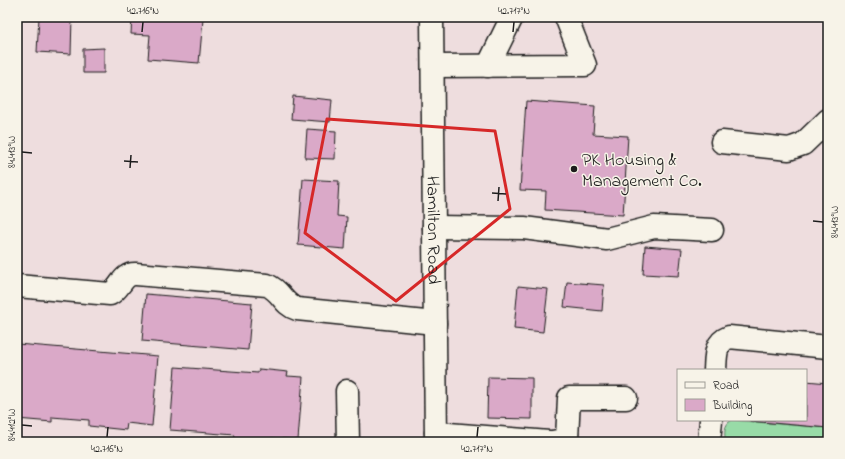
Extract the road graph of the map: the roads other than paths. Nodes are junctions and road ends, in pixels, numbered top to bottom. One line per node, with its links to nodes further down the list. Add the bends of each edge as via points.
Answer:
1 (432, 17): 4 (street, Hamilton Road)
2 (512, 17): 5 (street)
3 (566, 17): 5 (street, via 584,65)
4 (433, 66): 5 (street); 8 (street, Hamilton Road)
5 (488, 66)
6 (828, 120): 7 (street, via 803,144 789,148)
7 (722, 142)
8 (434, 227): 9 (street, via 524,228 607,239 654,227); 11 (street, Hamilton Road)
9 (712, 230)
10 (17, 286): 11 (street, via 110,294 115,292 127,275 136,274 267,286 278,291 288,305 297,309)
11 (435, 323): 17 (street, Hamilton Road)
12 (828, 347): 13 (street, via 729,337 716,348)
13 (715, 369)
14 (347, 391): 18 (street)
15 (626, 398): 20 (street, via 569,398 567,438)
16 (711, 421): 21 (street)
17 (436, 437): 19 (street)
18 (348, 442)
19 (549, 442)
20 (553, 442)
21 (709, 442)

